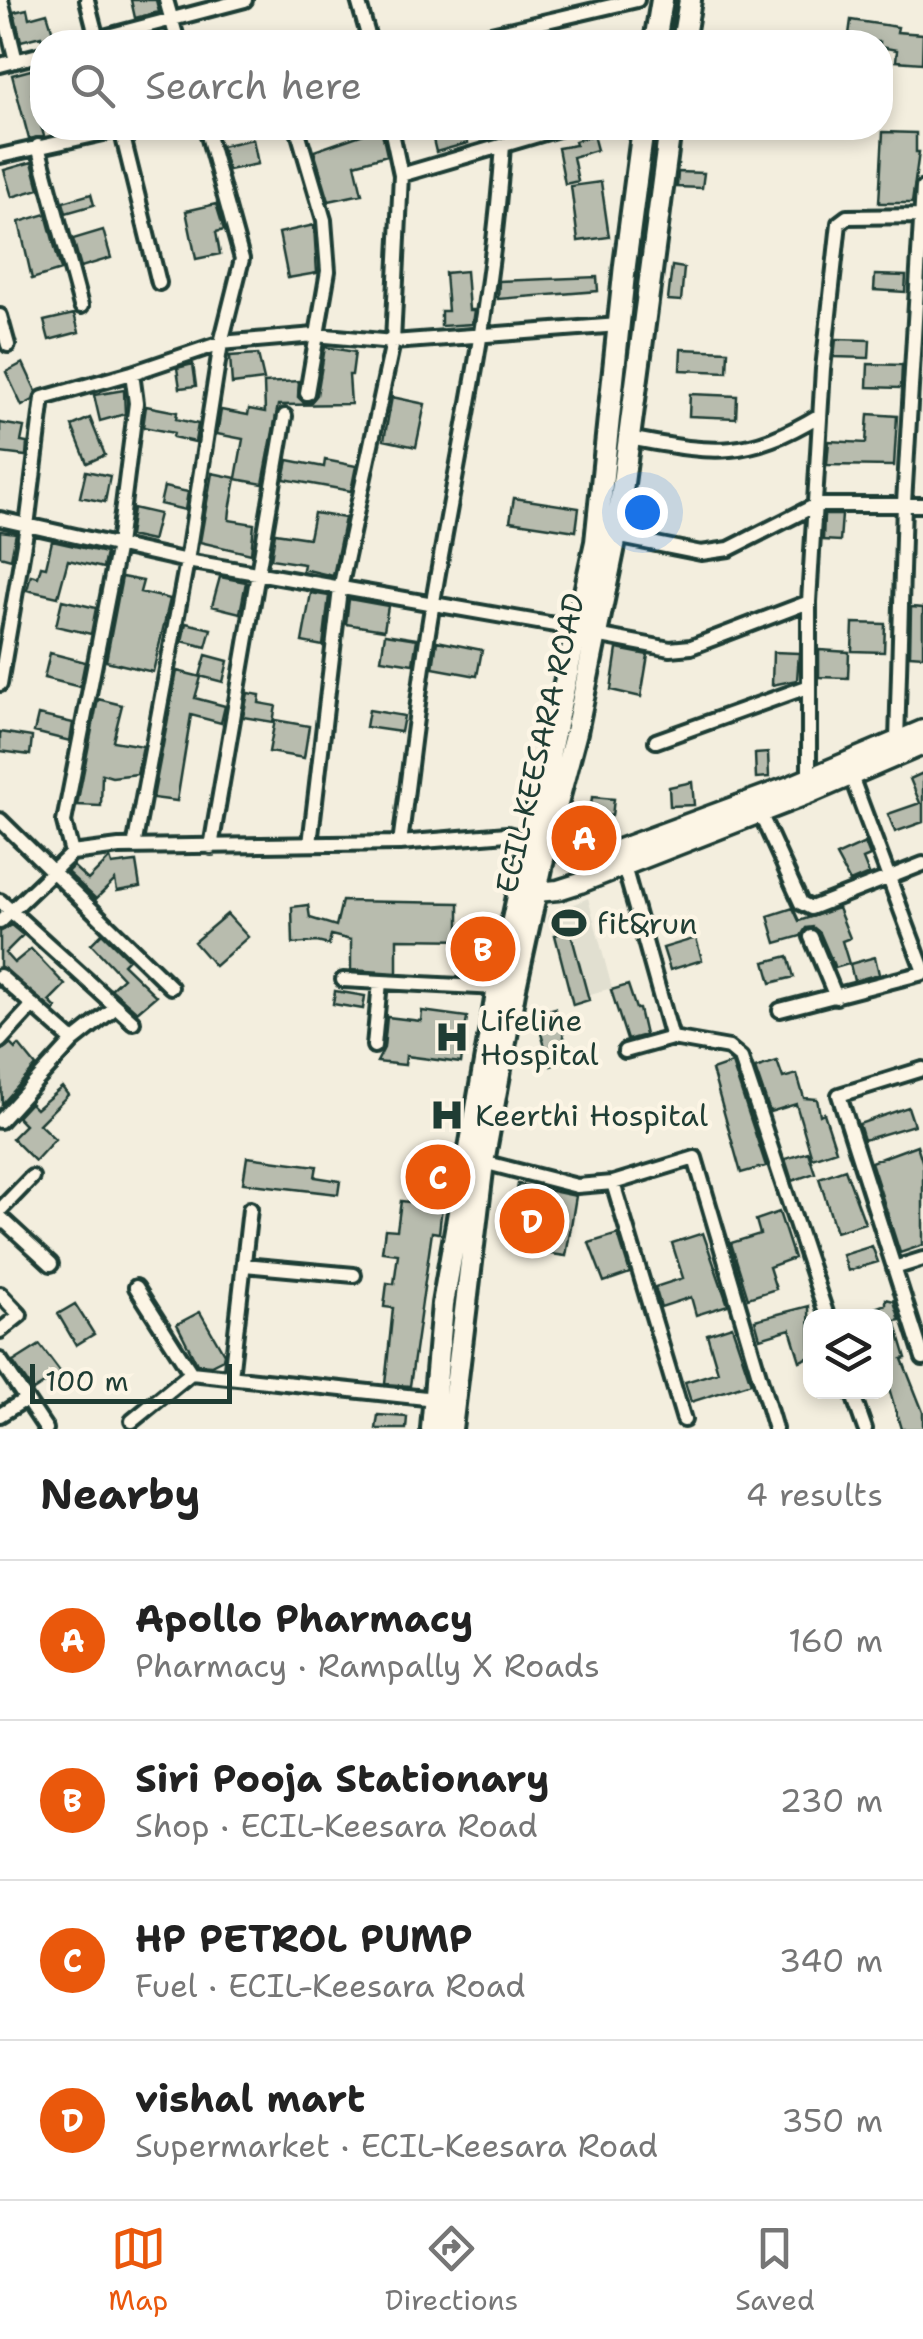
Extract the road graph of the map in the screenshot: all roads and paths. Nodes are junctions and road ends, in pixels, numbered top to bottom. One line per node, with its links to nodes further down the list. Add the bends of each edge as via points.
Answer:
1 (1, 0): 18 (street)
2 (86, 0): 10 (street)
3 (166, 0): 9 (street)
4 (246, 0): 9 (street)
5 (358, 0): 13 (street)
6 (636, 0): 14 (street)
7 (662, 0): 15 (main road)
8 (690, 0): 16 (main road)
9 (171, 20): 11 (street); 12 (street)
10 (90, 30)
11 (133, 30)
12 (174, 30)
13 (367, 30)
14 (509, 30)
15 (657, 30)
16 (685, 30)
17 (30, 57): 18 (street)
18 (16, 61): 19 (street)
19 (0, 65)
20 (66, 140): 29 (street)
21 (126, 140): 34 (street)
22 (209, 140): 41 (street, via 242,259)
23 (301, 140): 38 (street, via 324,220 328,272)
24 (394, 140): 31 (street)
25 (520, 140): 28 (street)
26 (642, 140): 37 (main road, ECIL-KEESARA ROAD)
27 (668, 140): 47 (main road, ECIL-KEESARA ROAD)
28 (503, 145): 31 (street); 39 (street)
29 (38, 146): 30 (street); 35 (street)
30 (0, 156)
31 (402, 176): 40 (street)
32 (923, 188): 33 (street)
33 (922, 216): 45 (street, via 847,216 839,223); 48 (street)
34 (160, 284)
35 (81, 306)
36 (0, 316): 42 (street)
37 (619, 325): 39 (street); 60 (main road, ECIL-KEESARA ROAD)
38 (315, 335): 40 (street); 41 (street); 44 (street)
39 (483, 336): 40 (street); 59 (street)
40 (393, 342): 57 (street)
41 (221, 343): 43 (street); 55 (street)
42 (8, 345)
43 (132, 373): 52 (street, via 43,398); 54 (street, via 136,403)
44 (307, 394)
45 (820, 415): 47 (street, via 771,442 730,450); 49 (street)
46 (285, 416): 56 (street)
47 (628, 438): 53 (main road, ECIL-KEESARA ROAD)
48 (904, 504): 49 (street); 50 (street); 65 (street)
49 (816, 505): 53 (street, via 729,549 700,553); 58 (street)
50 (923, 505)
51 (0, 519): 52 (street)
52 (28, 526): 54 (street); 61 (street)
53 (616, 536): 60 (main road, ECIL-KEESARA ROAD)
54 (118, 544): 55 (street); 76 (street, via 64,822)
55 (187, 561): 56 (street); 74 (street)
56 (258, 574): 57 (street); 75 (street)
57 (340, 589): 59 (street); 73 (street)
58 (809, 602): 60 (street, via 691,648); 62 (street)
59 (432, 604): 60 (street); 71 (street)
60 (587, 632): 72 (main road, ECIL-KEESARA ROAD, via 576,732)
61 (0, 684)
62 (808, 687): 64 (street); 68 (street)
63 (923, 730): 65 (main road)
64 (656, 741)
65 (897, 741): 68 (main road)
66 (923, 745): 67 (main road)
67 (851, 776): 69 (main road); 80 (street)
68 (809, 778): 77 (main road)
69 (760, 813): 77 (main road); 80 (street, via 801,903 810,908)
70 (0, 820): 79 (street)
71 (400, 843): 72 (street, via 507,834); 73 (street)
72 (538, 843): 77 (main road, via 580,858); 81 (main road, ECIL-KEESARA ROAD)
73 (310, 844): 75 (street)
74 (134, 847): 75 (street); 76 (street)
75 (211, 847)
76 (72, 853): 79 (street)
77 (622, 858): 81 (main road, via 558,890); 95 (street)
78 (923, 864): 80 (street)
79 (52, 869): 82 (street); 88 (street)
80 (887, 876): 84 (street)
81 (528, 893): 89 (main road, ECIL-KEESARA ROAD); 102 (main road, ECIL-KEESARA ROAD)
82 (3, 911): 92 (street)
83 (811, 936): 90 (street)
84 (922, 965): 90 (street)
85 (0, 976): 91 (street)
86 (342, 980): 87 (street)
87 (380, 982): 89 (street); 98 (street)
88 (171, 986)
89 (498, 988): 121 (main road, ECIL-KEESARA ROAD, via 442,1304)
90 (836, 997): 93 (street)
91 (33, 1006): 96 (street); 97 (street)
92 (116, 1007): 94 (street); 96 (street)
93 (780, 1010)
94 (133, 1022)
95 (672, 1038): 99 (street); 114 (street, via 729,1048 741,1058)
96 (73, 1041): 101 (street)
97 (0, 1042)
98 (374, 1046)
99 (625, 1051)
100 (923, 1069): 110 (street, via 839,1095)
101 (0, 1121)
102 (483, 1162): 104 (street, via 577,1186); 128 (main road, ECIL-KEESARA ROAD)
103 (32, 1177): 106 (street)
104 (613, 1183): 124 (street); 129 (street, via 695,1158)
105 (250, 1209): 109 (street)
106 (0, 1213): 108 (street)
107 (923, 1260): 110 (street)
108 (51, 1264)
109 (244, 1265): 111 (street); 119 (street)
110 (894, 1268): 116 (street)
111 (354, 1276)
112 (136, 1287): 118 (street)
113 (0, 1294): 115 (street, via 20,1314)
114 (825, 1309)
115 (0, 1330)
116 (923, 1358)
117 (0, 1360): 120 (street)
118 (191, 1373): 119 (street); 125 (street)
119 (231, 1377): 121 (street)
120 (26, 1399): 123 (street); 126 (street)
121 (434, 1399): 127 (main road, ECIL-KEESARA ROAD)
122 (854, 1399): 130 (street)
123 (0, 1414)
124 (684, 1420)
125 (132, 1421)
126 (46, 1429)
127 (432, 1429)
128 (451, 1429)
129 (775, 1429)
130 (864, 1429)

